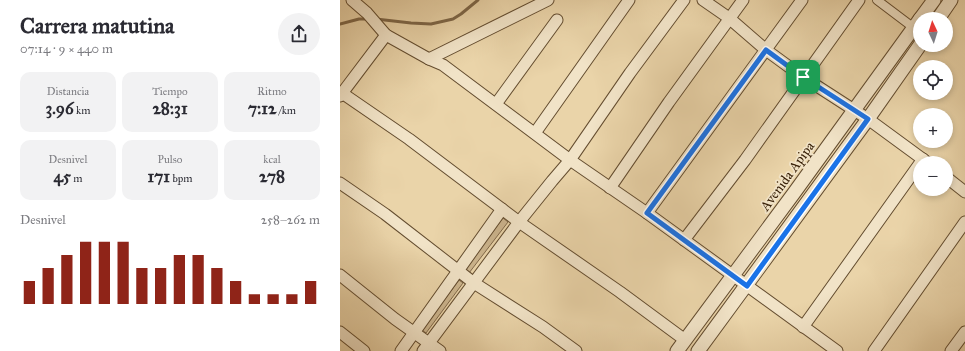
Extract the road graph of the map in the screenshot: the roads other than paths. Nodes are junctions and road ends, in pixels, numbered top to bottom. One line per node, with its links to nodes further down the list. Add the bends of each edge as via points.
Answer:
1 (352, 0): 18 (street)
2 (548, 0): 21 (street)
3 (629, 0): 27 (street)
4 (684, 0): 29 (street)
5 (703, 0): 14 (street)
6 (743, 0): 14 (street)
7 (802, 0): 19 (street)
8 (859, 0): 22 (street)
9 (877, 0): 15 (street)
10 (934, 0): 12 (street, Avenida Apipa)
11 (951, 0): 13 (street)
12 (925, 12)
13 (943, 12)
14 (729, 18): 19 (street); 33 (street)
15 (913, 19)
16 (556, 20): 24 (street)
17 (913, 29): 25 (street, Avenida Apipa)
18 (386, 35): 21 (street); 23 (street)
19 (766, 50): 22 (street); 36 (street)
20 (915, 52): 26 (street)
21 (429, 59): 24 (street, via 443,65)
22 (803, 77): 25 (street); 39 (street, via 746,160)
23 (341, 95): 35 (street, via 410,139)
24 (496, 104): 27 (street)
25 (854, 111): 26 (street); 42 (street, Avenida Apipa)
26 (868, 119): 28 (street); 44 (street)
27 (535, 133): 29 (street)
28 (918, 156)
29 (570, 160): 33 (street); 37 (street)
30 (913, 177): 45 (street)
31 (340, 183): 40 (street, via 385,214)
32 (953, 183): 34 (street)
33 (610, 188): 36 (street)
34 (965, 192)
35 (502, 209): 37 (street); 40 (street)
36 (647, 213): 39 (street)
37 (519, 222): 43 (street); 49 (street)
38 (965, 222): 58 (street)
39 (684, 240): 42 (street)
40 (457, 271): 43 (street); 48 (street)
41 (340, 275): 48 (street)
42 (733, 275): 44 (street); 49 (street, Avenida Apipa)
43 (474, 283): 50 (street); 54 (street)
44 (747, 286): 45 (street); 56 (street)
45 (803, 327): 57 (street)
46 (340, 332): 51 (street)
47 (965, 332): 59 (street)
48 (415, 333): 50 (street); 52 (street)
49 (685, 340): 55 (street, Avenida Apipa)
50 (426, 347): 53 (street)
51 (364, 351)
52 (401, 351)
53 (440, 351)
54 (576, 351)
55 (677, 351)
56 (698, 351)
57 (837, 351)
58 (874, 351)
59 (951, 351)

